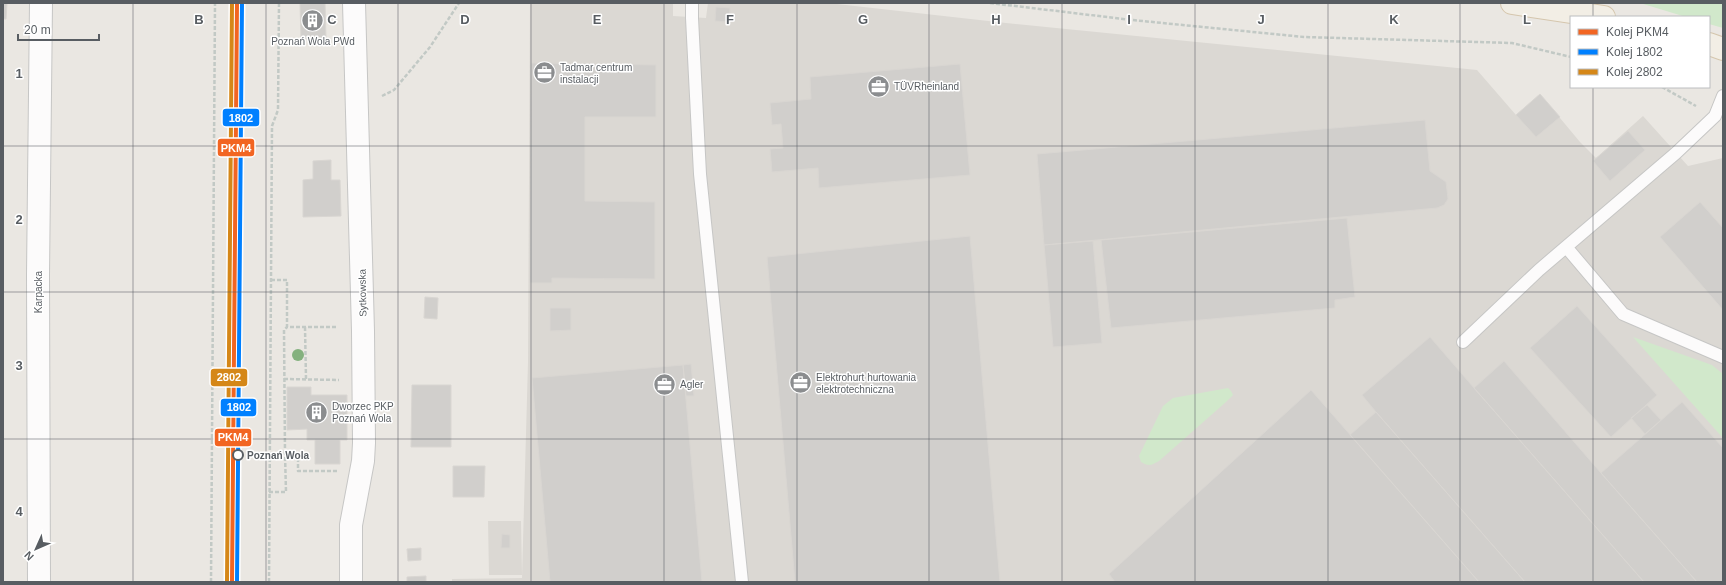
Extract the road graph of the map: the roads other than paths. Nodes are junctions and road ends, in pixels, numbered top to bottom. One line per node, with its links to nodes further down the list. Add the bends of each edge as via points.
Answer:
1 (41, 3): 12 (street, Karpacka, via 38,275)
2 (354, 3): 13 (street, Sytkowska, via 364,443 351,525)
3 (692, 3): 14 (lane, via 700,174)
4 (1512, 3): 5 (main road)
5 (1597, 16)
6 (1710, 44): 7 (main road)
7 (1723, 49)
8 (1723, 96): 9 (lane, via 1715,116)
9 (1567, 248): 10 (lane, via 1539,270); 11 (lane, via 1623,314)
10 (1463, 342)
11 (1723, 357)
12 (39, 582)
13 (351, 582)
14 (742, 582)

